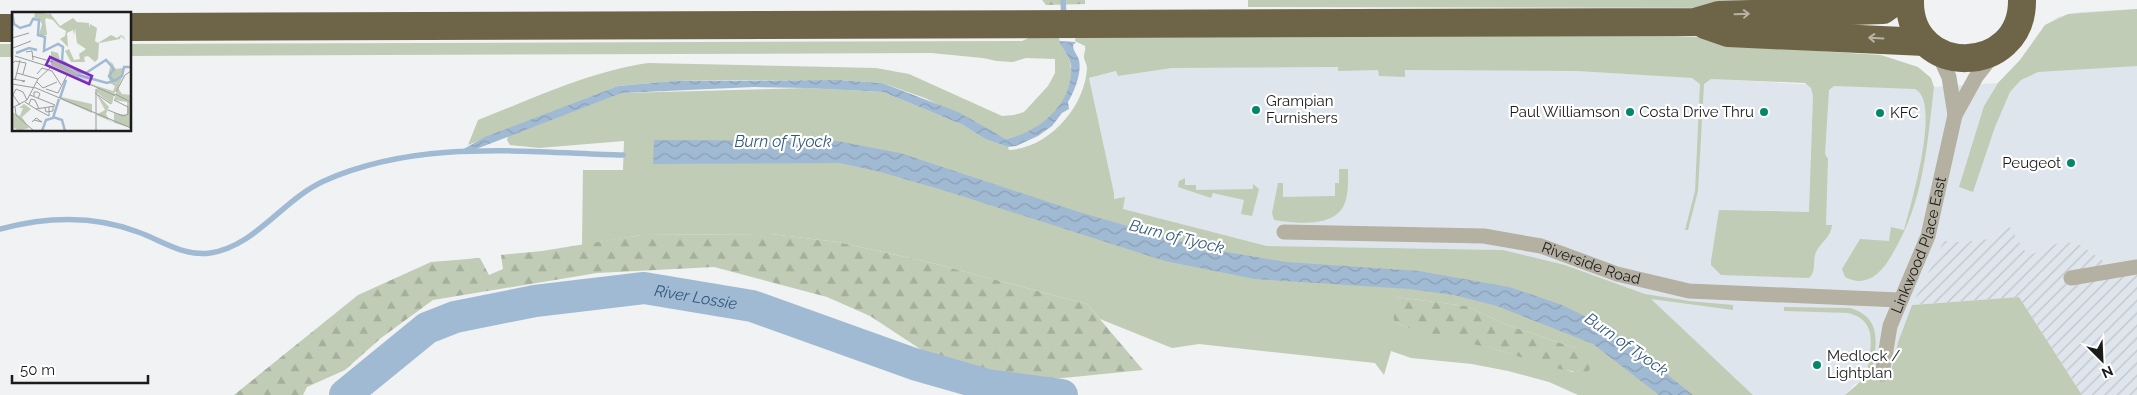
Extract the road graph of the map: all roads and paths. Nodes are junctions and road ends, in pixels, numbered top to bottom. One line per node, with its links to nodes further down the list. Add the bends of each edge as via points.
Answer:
1 (1897, 0): 4 (highway, one-way to 1, via 1719,15 1883,10)
2 (1910, 0): 6 (highway, via 1909,11 1916,30)
3 (2029, 3): 7 (highway, via 2009,39)
4 (1695, 22): 5 (highway); 6 (highway, one-way to 4, via 1728,33)
5 (131, 27)
6 (1931, 47): 7 (highway, via 1951,57 1966,59); 8 (street, Linkwood Place East, via 1949,77)
7 (1997, 50): 8 (street, Linkwood Place East, via 1976,77)
8 (1955, 115): 12 (street, Linkwood Place East, via 1928,236)
9 (1284, 232): 12 (street, Riverside Road, via 1484,236 1541,246 1617,274 1689,291)
10 (2137, 267): 11 (street)
11 (2071, 278)
12 (1899, 300): 13 (street, Linkwood Place East, via 1890,326)
13 (1882, 374)

